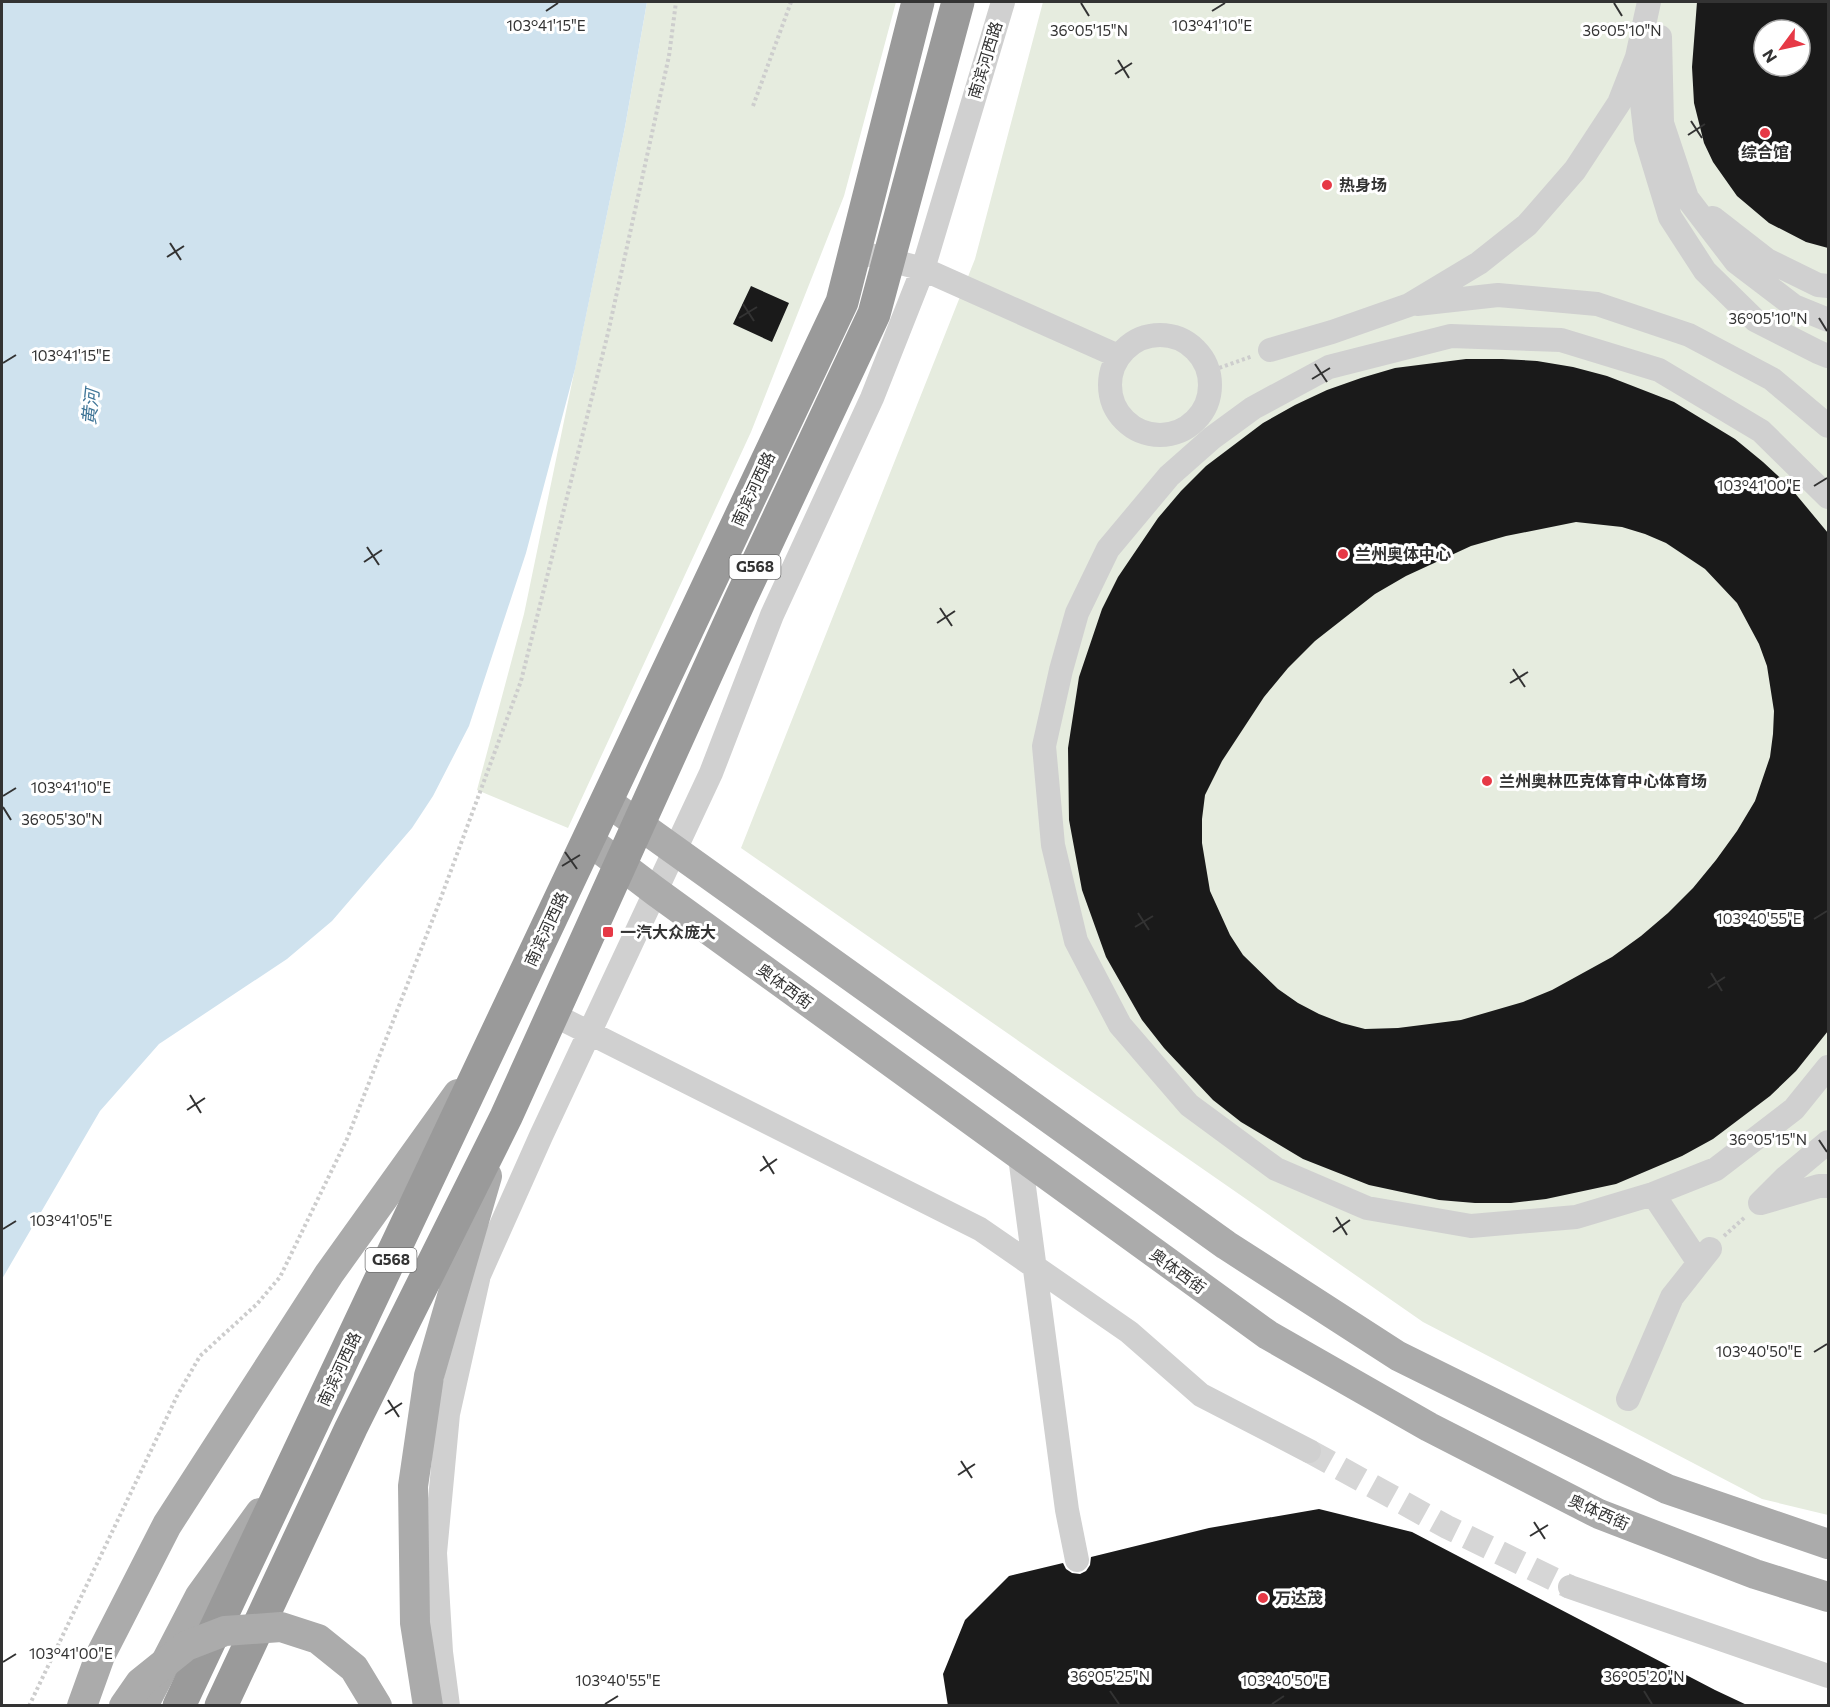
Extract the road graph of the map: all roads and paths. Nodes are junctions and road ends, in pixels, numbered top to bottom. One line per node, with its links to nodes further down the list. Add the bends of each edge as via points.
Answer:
1 (676, 2): 51 (path, via 669,56 608,333 521,681 436,911 347,1139 280,1277 200,1356 177,1396)
2 (791, 2): 9 (path)
3 (918, 2): 11 (highway, 南滨河西路 / G568)
4 (958, 2): 12 (highway, G568)
5 (1003, 2): 13 (street, 南滨河西路)
6 (1649, 2): 8 (street)
7 (1660, 37): 10 (street, via 1662,123)
8 (1637, 57): 15 (street, via 1619,103 1575,170 1527,225 1479,263); 19 (street, via 1646,138 1670,217 1705,271 1755,320)
9 (753, 105)
10 (1687, 198): 14 (street, via 1767,260); 16 (street, via 1736,262 1794,306)
11 (855, 251): 12 (street); 25 (highway, 南滨河西路 / G568, via 842,302)
12 (888, 259): 13 (street); 26 (highway, G568, via 874,314)
13 (923, 269): 18 (street); 28 (street, 南滨河西路, via 872,398 772,615 711,773)
14 (1823, 285): 16 (street)
15 (1409, 305): 17 (street); 22 (street, via 1498,295 1597,304 1689,335 1772,379)
16 (1822, 318)
17 (1270, 350): 20 (path)
18 (1118, 356): 20 (street, via 1129,344 1160,334 1190,345 1202,357); 21 (street, via 1109,388 1113,405 1136,430 1169,435)
19 (1828, 356)
20 (1208, 372): 21 (street, via 1207,404)
21 (1198, 418): 23 (street)
22 (1828, 426)
23 (1212, 438): 24 (street, via 1253,408 1329,367 1451,336 1561,340 1659,370 1761,431); 39 (street, via 1169,476 1108,549 1077,612 1044,746 1053,845 1076,941 1120,1025 1189,1106 1276,1169 1367,1209 1471,1226 1576,1217)
24 (1828, 497)
25 (606, 801): 26 (main road); 27 (highway, 南滨河西路 / G568)
26 (639, 823): 28 (main road); 29 (highway, G568)
27 (588, 840): 29 (main road, 奥体西街); 33 (highway, 南滨河西路 / G568)
28 (675, 849): 30 (street, 南滨河西路); 46 (main road, via 1226,1245 1398,1356 1666,1489)
29 (619, 864): 30 (main road, 奥体西街); 31 (highway, G568)
30 (655, 891): 32 (street, 南滨河西路); 37 (main road, 奥体西街)
31 (552, 1014): 32 (street); 35 (highway, G568)
32 (589, 1033): 42 (street, via 980,1229); 59 (street, 南滨河西路, via 479,1275 448,1414 435,1553)
33 (490, 1047): 45 (highway, 南滨河西路 / G568); 52 (main road, via 329,1274 167,1525 100,1656)
34 (1828, 1067): 39 (street, via 1794,1109 1716,1169)
35 (506, 1117): 56 (highway, G568, via 351,1428); 58 (main road, via 429,1376 413,1486 415,1623)
36 (1828, 1142): 40 (street)
37 (1020, 1156): 42 (street); 49 (main road, 奥体西街, via 1268,1335 1429,1427 1599,1514 1755,1574)
38 (1828, 1186): 40 (street)
39 (1653, 1194): 41 (street)
40 (1760, 1203): 41 (path)
41 (1705, 1256): 43 (street, via 1672,1297)
42 (1035, 1267): 44 (street, via 1130,1332 1201,1395); 47 (street)
43 (1628, 1399)
44 (1309, 1451)
45 (291, 1472): 54 (main road, via 200,1596); 55 (highway, 南滨河西路 / G568)
46 (1828, 1544)
47 (1077, 1560)
48 (1570, 1587): 50 (street)
49 (1828, 1597)
50 (1828, 1676)
51 (29, 1706)
52 (82, 1706)
53 (124, 1706): 57 (main road, bridge, via 140,1683 186,1646 225,1631 281,1627 318,1639 354,1668)
54 (143, 1706)
55 (179, 1706)
56 (221, 1706)
57 (377, 1706)
58 (428, 1706)
59 (448, 1706)

